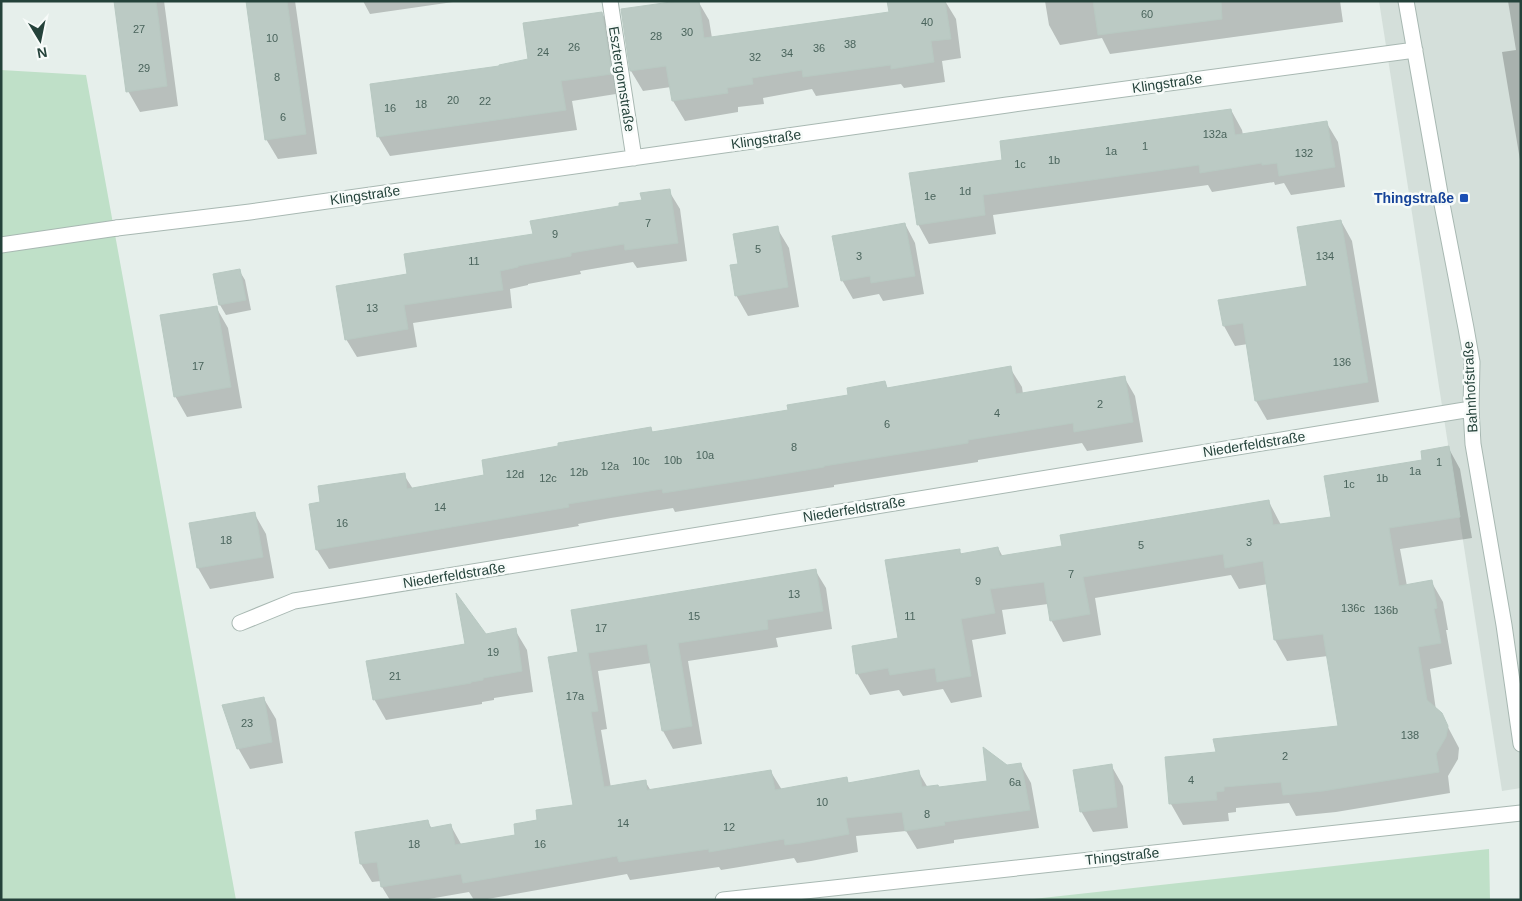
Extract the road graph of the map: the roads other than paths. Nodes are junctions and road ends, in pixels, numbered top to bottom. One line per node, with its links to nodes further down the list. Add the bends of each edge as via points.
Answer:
1 (610, 1): 4 (street, Esztergomstraße)
2 (1406, 1): 3 (street, Bahnhofstraße)
3 (1415, 50): 4 (street, Klingstraße); 6 (street, Bahnhofstraße, via 1472,362)
4 (634, 158): 5 (street, Klingstraße)
5 (1, 245)
6 (1471, 409): 7 (street, Niederfeldstraße, via 294,601); 8 (street, Bahnhofstraße, via 1473,444)
7 (240, 623)
8 (1521, 744)
9 (1521, 813): 10 (street, Thingstraße)
10 (723, 900)

